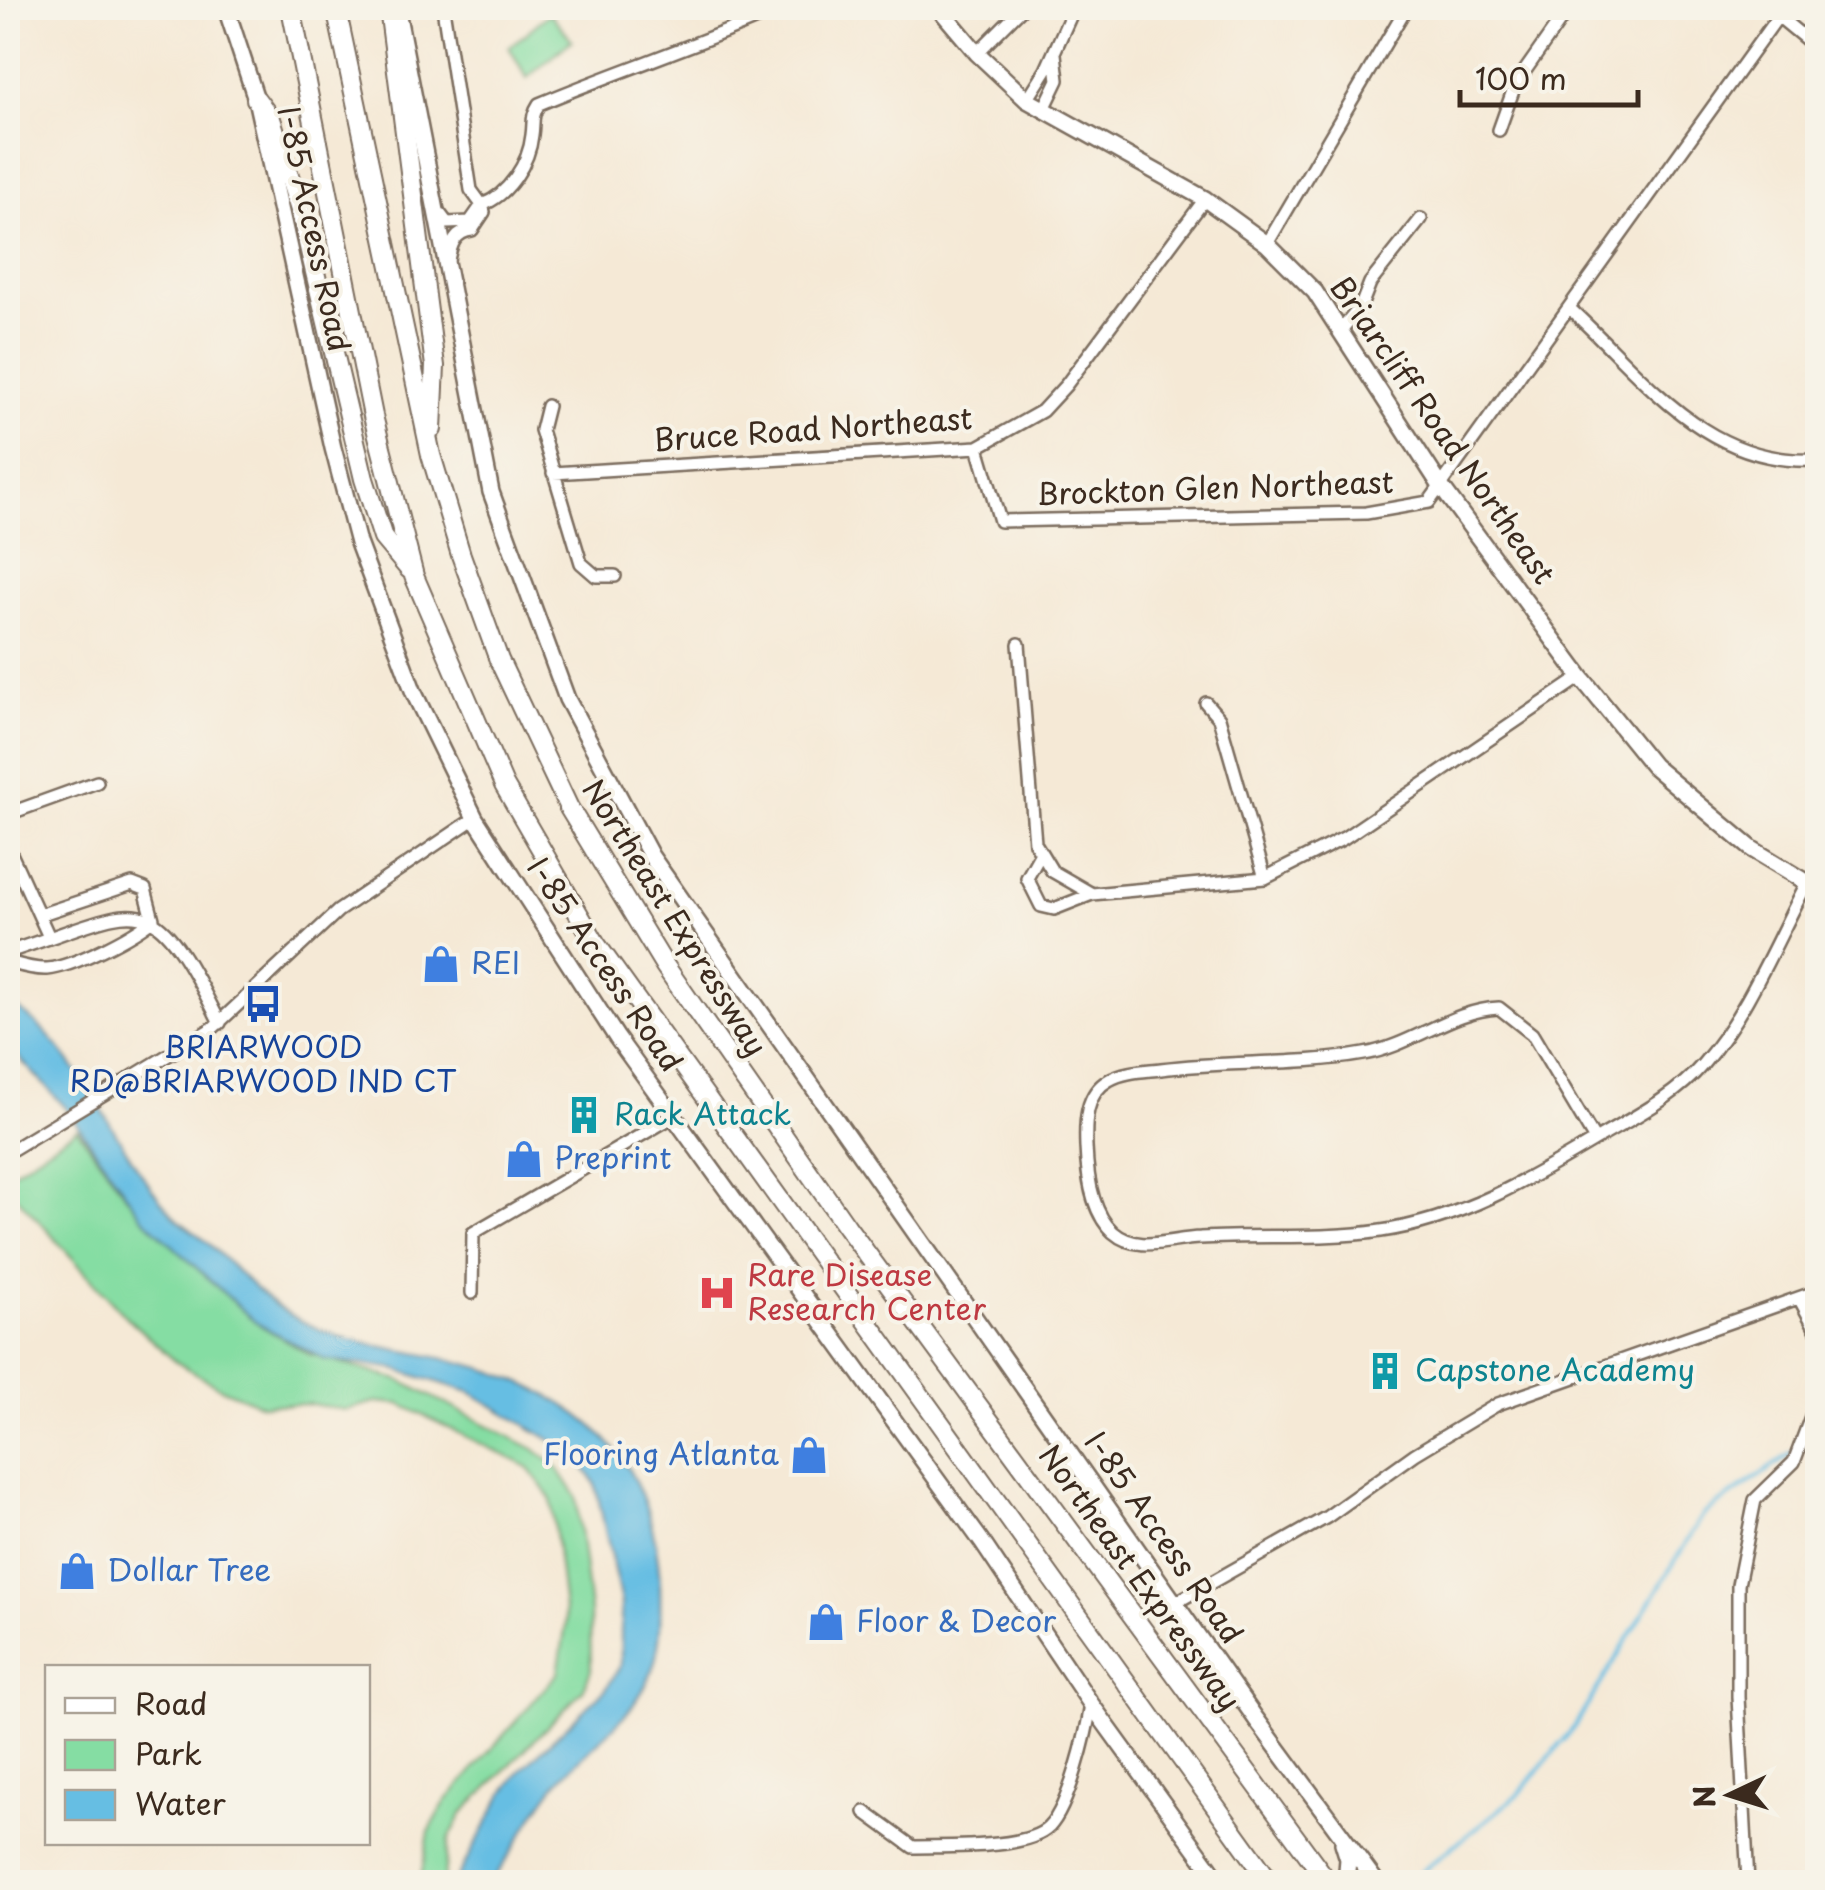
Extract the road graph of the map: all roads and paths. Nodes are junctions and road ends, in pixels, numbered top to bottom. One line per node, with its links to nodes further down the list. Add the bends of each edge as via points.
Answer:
1 (226, 8): 16 (main road, I-85 Access Road)
2 (291, 8): 35 (highway, via 373,416)
3 (336, 8): 31 (highway, Northeast Expressway)
4 (392, 8): 22 (main road, I-85 Access Road); 31 (highway, via 435,366)
5 (443, 8): 21 (street, via 471,190)
6 (782, 8): 21 (street, via 539,104 523,166 498,198)
7 (939, 8): 15 (main road, Briarcliff Road Northeast)
8 (1022, 8): 15 (street)
9 (1074, 8): 14 (street)
10 (1406, 8): 25 (street)
11 (1569, 8): 19 (street, via 1514,85)
12 (1781, 12): 13 (street); 27 (street)
13 (1818, 49)
14 (1055, 51): 17 (street); 18 (street, via 1058,80)
15 (977, 53): 17 (main road, Briarcliff Road Northeast)
16 (256, 99): 35 (highway, via 271,120 301,213 383,538); 42 (main road, I-85 Access Road, via 358,543 414,693)
17 (1027, 100): 18 (main road, Briarcliff Road Northeast)
18 (1043, 111): 20 (main road, Briarcliff Road Northeast)
19 (1500, 130)
20 (1205, 200): 25 (main road, Briarcliff Road Northeast); 30 (street, Bruce Road Northeast, via 1066,386 1042,411)
21 (482, 205): 24 (street, via 472,230)
22 (435, 208): 24 (street); 26 (main road, I-85 Access Road)
23 (1421, 219): 28 (street)
24 (462, 227): 26 (street)
25 (1267, 244): 28 (main road, Briarcliff Road Northeast)
26 (446, 268): 62 (main road, I-85 Access Road, via 491,492 567,699 638,837)
27 (1569, 308): 32 (street, via 1700,432 1747,454); 34 (street)
28 (1342, 328): 34 (main road, Briarcliff Road Northeast)
29 (547, 406): 33 (street, via 542,430)
30 (978, 447): 33 (street, Bruce Road Northeast); 34 (street, Brockton Glen Northeast, via 1000,521 1366,513 1422,506)
31 (432, 454): 69 (highway, Northeast Expressway, via 499,660 605,872 847,1226)
32 (1818, 460)
33 (553, 473): 36 (street, via 581,563 596,576)
34 (1442, 488): 38 (main road, Briarcliff Road Northeast)
35 (414, 576): 68 (highway, via 504,786 596,944)
36 (614, 576)
37 (1019, 644): 44 (street, via 1032,816)
38 (1581, 676): 45 (street, via 1344,838); 46 (main road, Briarcliff Road Northeast, via 1680,790 1752,849)
39 (1206, 703): 45 (street, via 1219,718)
40 (97, 782): 41 (street)
41 (8, 814)
42 (474, 818): 53 (street, via 338,911); 54 (main road, I-85 Access Road)
43 (8, 847): 48 (street)
44 (1041, 853): 47 (street, via 1052,870); 47 (street, via 1027,878 1041,906 1054,910)
45 (1265, 878): 47 (street)
46 (1812, 886): 55 (street, via 1702,1065 1666,1098)
47 (1092, 894)
48 (38, 915): 49 (street, via 132,884 145,888); 50 (street)
49 (153, 919): 50 (street, via 95,919); 52 (street, via 134,935 66,964 46,969); 53 (street, via 179,943)
50 (49, 937): 51 (street)
51 (8, 952)
52 (8, 962)
53 (220, 1023): 56 (street)
54 (674, 1116): 58 (street, via 473,1233); 63 (main road, I-85 Access Road)
55 (1595, 1140): 55 (street, via 1514,1188 1438,1219 1382,1231 1151,1244 1129,1242 1110,1230 1097,1208 1085,1118 1096,1091 1132,1073 1365,1054 1499,1008 1532,1034)
56 (10, 1150)
57 (1818, 1291): 59 (street)
58 (472, 1292)
59 (1799, 1298): 60 (street); 62 (street, via 1498,1404 1327,1517)
60 (1818, 1333)
61 (1818, 1398): 72 (street, via 1794,1462 1755,1500 1738,1584)
62 (1175, 1603): 65 (main road, I-85 Access Road)
63 (1091, 1704): 64 (street, via 1050,1827 1032,1837 913,1847); 67 (main road, I-85 Access Road)
64 (866, 1812)
65 (1332, 1820): 66 (main road, I-85 Access Road); 70 (main road, via 1348,1859)
66 (1363, 1864): 70 (main road); 71 (main road, I-85 Access Road)
67 (1220, 1882)
68 (1270, 1882)
69 (1328, 1882)
70 (1347, 1882)
71 (1376, 1882)
72 (1748, 1882)

